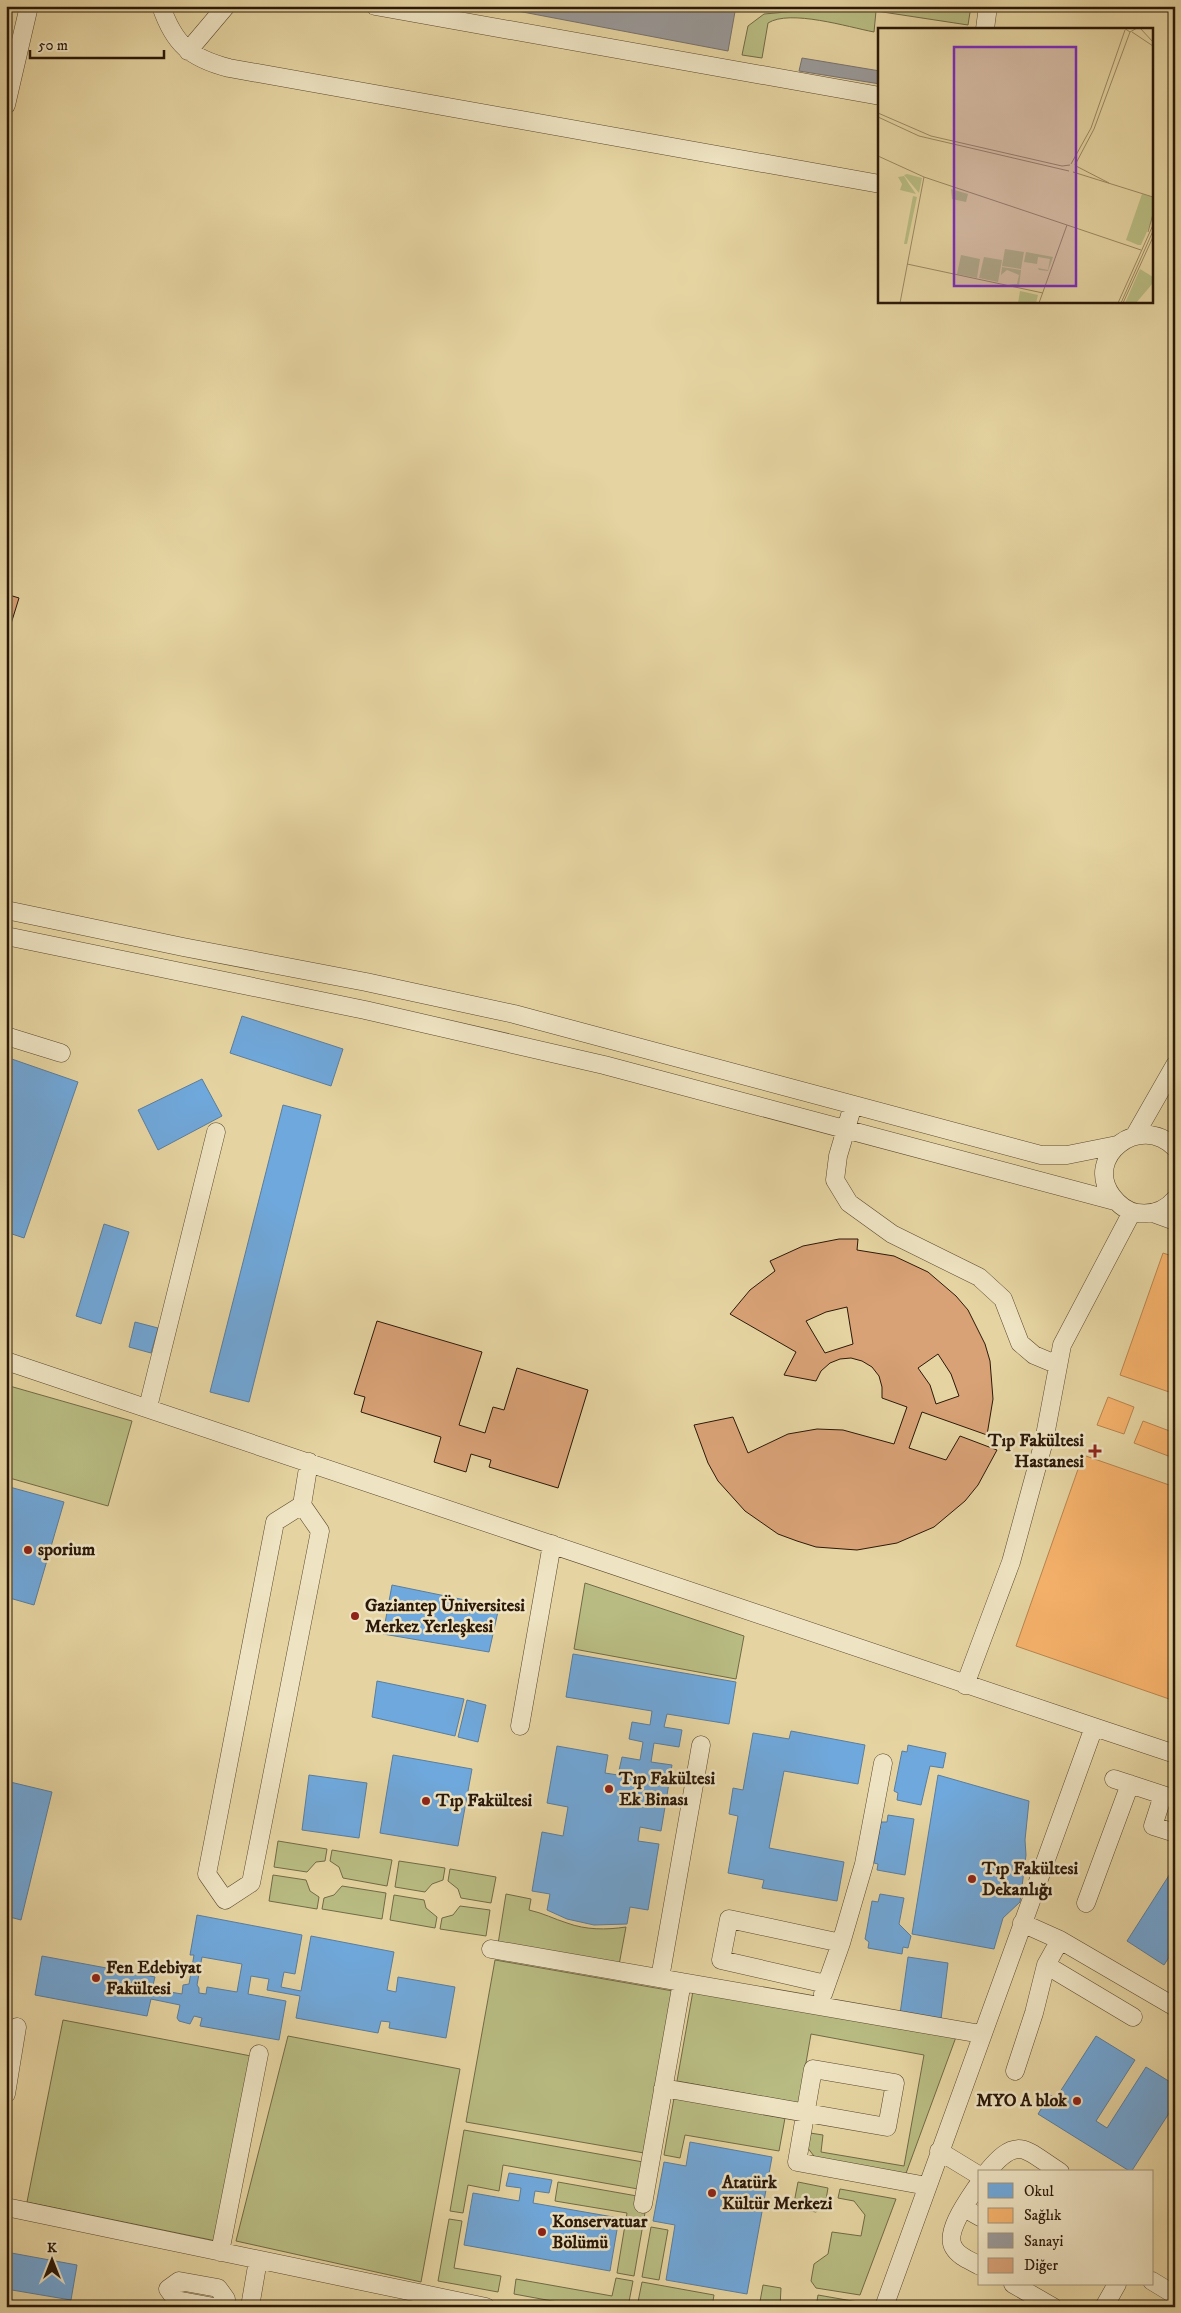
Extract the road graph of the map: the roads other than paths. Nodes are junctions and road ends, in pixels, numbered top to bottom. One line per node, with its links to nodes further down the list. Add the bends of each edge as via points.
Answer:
1 (29, 6): 9 (street)
2 (161, 6): 7 (street, via 171,32)
3 (226, 6): 7 (street)
4 (375, 6): 8 (street)
5 (988, 6): 6 (street)
6 (985, 28)
7 (188, 51): 10 (street, via 229,68)
8 (878, 96)
9 (6, 105)
10 (878, 184)
11 (6, 910): 16 (street, via 514,1014)
12 (6, 936): 17 (street, via 365,1010 604,1064)
13 (6, 1036): 14 (street)
14 (61, 1053)
15 (1175, 1065): 19 (street)
16 (853, 1105): 17 (street); 20 (street, via 1041,1155 1068,1155)
17 (846, 1128): 23 (street); 28 (street, via 835,1180 848,1203 892,1234 979,1278 1003,1299 1020,1343 1034,1355)
18 (216, 1132): 29 (street)
19 (1135, 1135): 20 (street); 21 (street, via 1156,1136)
20 (1117, 1145): 23 (street, via 1104,1172)
21 (1174, 1147)
22 (1175, 1199): 25 (street)
23 (1115, 1201): 24 (street)
24 (1132, 1212): 25 (street); 28 (street, via 1062,1345)
25 (1153, 1213): 26 (street)
26 (1175, 1221)
27 (6, 1361): 29 (street)
28 (1058, 1365): 33 (street, via 1044,1441 1011,1562)
29 (148, 1408): 30 (street)
30 (309, 1462): 31 (street); 32 (street)
31 (302, 1505): 31 (street, via 320,1531 252,1882 225,1900 207,1874 273,1532 275,1522)
32 (552, 1544): 33 (street); 34 (street)
33 (965, 1685): 35 (street)
34 (520, 1726)
35 (1094, 1727): 37 (street); 42 (street)
36 (701, 1745): 47 (street)
37 (1175, 1754)
38 (883, 1763): 44 (street, via 864,1864)
39 (1169, 1797): 40 (street, via 1153,1826); 41 (street, via 1122,1782)
40 (1175, 1833)
41 (1086, 1903)
42 (1022, 1923): 43 (street); 54 (street)
43 (1060, 1940): 46 (street); 51 (street)
44 (841, 1943): 49 (street); 49 (street, via 729,1919 721,1960)
45 (491, 1949): 47 (street)
46 (1046, 1966): 52 (street); 56 (street)
47 (660, 1978): 48 (street)
48 (682, 1982): 50 (street); 57 (street)
49 (826, 1984): 50 (street)
50 (818, 2006): 54 (street)
51 (1175, 2007)
52 (1133, 2017)
53 (17, 2027): 58 (street)
54 (981, 2034): 60 (street)
55 (259, 2054): 70 (street)
56 (1015, 2071)
57 (663, 2088): 59 (street); 66 (street)
58 (6, 2094)
59 (806, 2113): 59 (street, via 813,2069 895,2083 888,2127); 65 (street, via 797,2162)
60 (939, 2151): 63 (street); 65 (street)
61 (989, 2170): 62 (street, via 1001,2154 1021,2148)
62 (1057, 2170)
63 (978, 2175)
64 (978, 2185): 68 (street)
65 (927, 2186): 81 (street)
66 (643, 2204)
67 (6, 2207): 70 (street)
68 (964, 2208): 69 (street); 72 (street, via 951,2231 952,2247)
69 (978, 2216)
70 (220, 2252): 71 (street)
71 (258, 2260): 79 (street); 80 (street)
72 (978, 2265)
73 (1154, 2282): 76 (street)
74 (1016, 2286): 82 (street)
75 (1116, 2286): 83 (street)
76 (1175, 2295)
77 (1175, 2303): 84 (street)
78 (218, 2304): 79 (street)
79 (250, 2305)
80 (486, 2307)
81 (884, 2307)
82 (1053, 2307)
83 (1104, 2307)
84 (1173, 2307)

